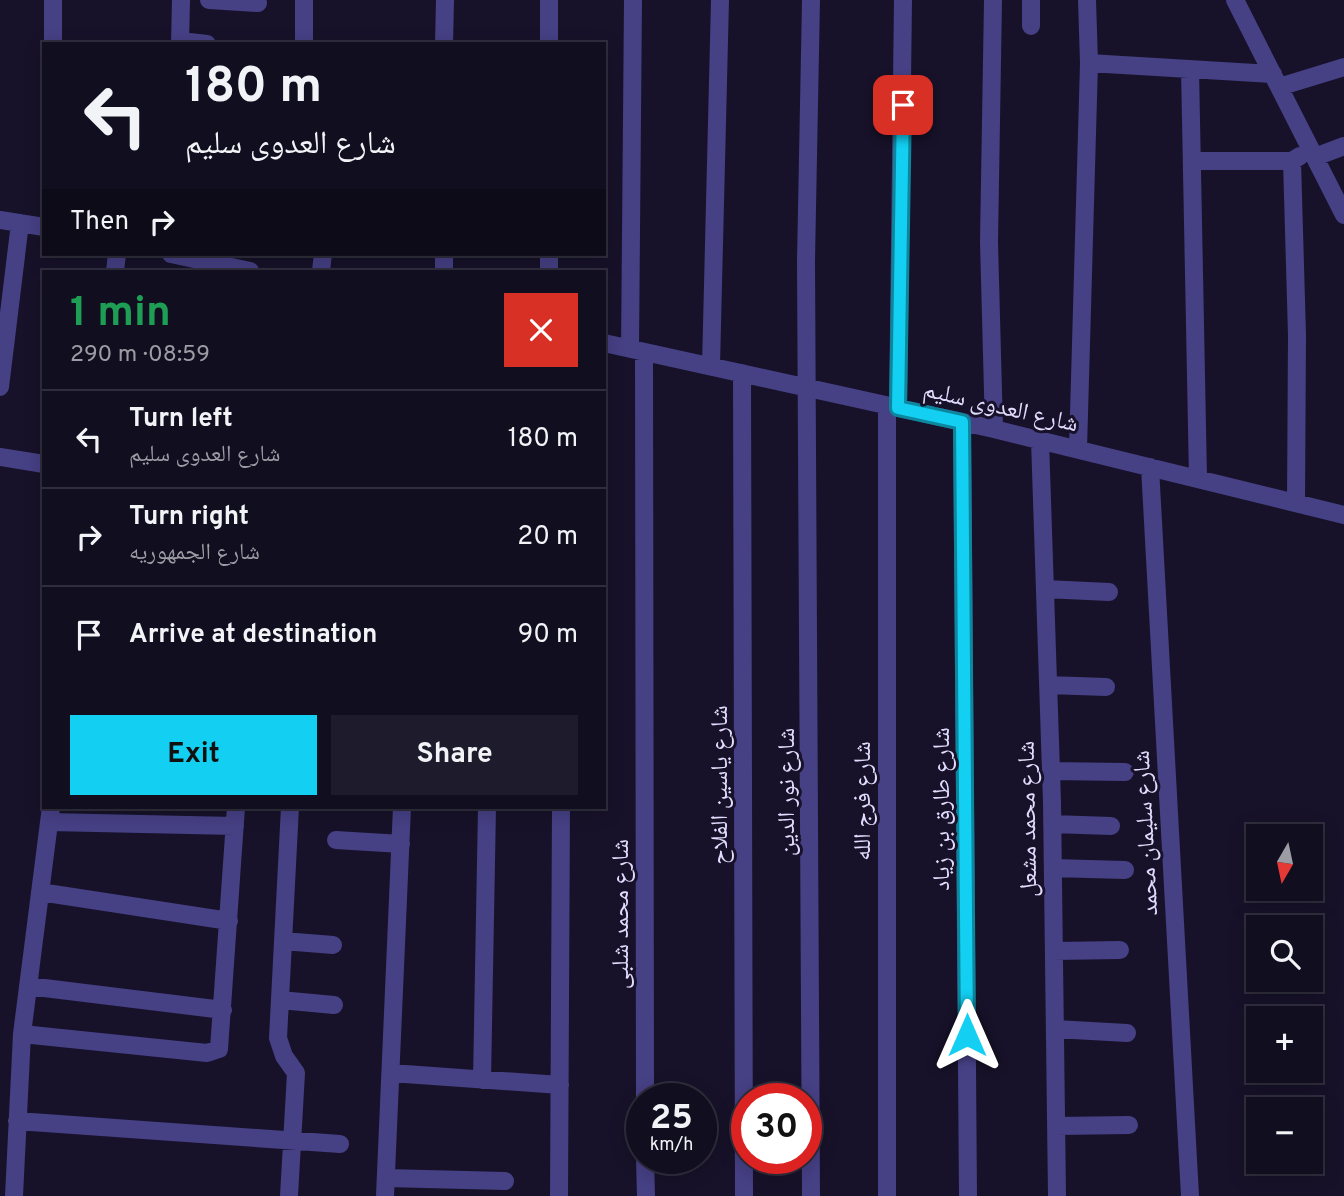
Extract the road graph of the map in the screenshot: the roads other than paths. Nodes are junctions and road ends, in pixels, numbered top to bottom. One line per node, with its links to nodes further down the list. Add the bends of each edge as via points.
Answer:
1 (53, 0): 17 (street)
2 (181, 0): 18 (street)
3 (209, 0): 15 (street)
4 (304, 0): 19 (street)
5 (444, 0): 20 (street)
6 (549, 0): 21 (street)
7 (634, 0): 37 (street, شارع محمد شلبى)
8 (720, 0): 38 (street)
9 (811, 0): 41 (street, شارع نور الدين, via 806,261)
10 (903, 0): 42 (street, شارع فرج الله)
11 (993, 0): 44 (street, via 989,243)
12 (1031, 0): 16 (street)
13 (1087, 0): 22 (street)
14 (1235, 0): 25 (street)
15 (258, 4)
16 (1031, 26)
17 (53, 42)
18 (180, 42)
19 (304, 42)
20 (444, 42)
21 (549, 42)
22 (1089, 64): 24 (street); 46 (street)
23 (1344, 67): 25 (street)
24 (1190, 69): 25 (street); 28 (street)
25 (1276, 80): 27 (street)
26 (1344, 146): 27 (street)
27 (1312, 152): 29 (street); 30 (street)
28 (1193, 161): 29 (street); 50 (street)
29 (1292, 161): 51 (street)
30 (1344, 215)
31 (0, 220): 32 (street)
32 (20, 223): 33 (street); 40 (street)
33 (42, 228)
34 (185, 256): 35 (street)
35 (246, 270)
36 (606, 343): 37 (street, شارع العدوى سليم)
37 (637, 350): 38 (street, شارع العدوى سليم); 87 (street, شارع محمد شلبى)
38 (711, 366): 39 (street, شارع العدوى سليم)
39 (742, 373): 41 (street, شارع العدوى سليم); 102 (street, شارع ياسين الفلاح)
40 (0, 387)
41 (809, 388): 42 (street, شارع العدوى سليم); 103 (street, شارع نور الدين)
42 (892, 407): 43 (street, شارع العدوى سليم); 104 (street, شارع فرج الله)
43 (962, 422): 44 (street, شارع العدوى سليم); 105 (street, شارع طارق بن زياد)
44 (994, 429): 45 (street, شارع العدوى سليم)
45 (1040, 440): 46 (street, شارع العدوى سليم); 53 (street, شارع محمد مشعل)
46 (1078, 449): 49 (street, شارع العدوى سليم)
47 (0, 457): 48 (street)
48 (42, 464)
49 (1150, 467): 50 (street, شارع العدوى سليم); 107 (street, شارع سليمان محمد)
50 (1198, 478): 51 (street, شارع العدوى سليم)
51 (1296, 503): 52 (street, شارع العدوى سليم)
52 (1344, 515)
53 (1045, 589): 54 (street); 55 (street, شارع محمد مشعل)
54 (1109, 592)
55 (1048, 685): 56 (street); 57 (street, شارع محمد مشعل)
56 (1105, 687)
57 (1051, 771): 58 (street); 65 (street, شارع محمد مشعل)
58 (1125, 772)
59 (236, 809): 66 (street)
60 (290, 809): 74 (street)
61 (402, 809): 69 (street)
62 (487, 809): 86 (street)
63 (561, 809): 88 (street)
64 (50, 814): 66 (street); 72 (street)
65 (1052, 824): 67 (street); 70 (street, شارع محمد مشعل)
66 (235, 826): 73 (street)
67 (1111, 826)
68 (336, 840): 69 (street)
69 (401, 844): 85 (street)
70 (1053, 868): 71 (street); 77 (street, شارع محمد مشعل)
71 (1125, 870)
72 (40, 892): 73 (street); 78 (street)
73 (229, 921): 81 (street)
74 (284, 941): 75 (street); 79 (street)
75 (333, 945)
76 (1120, 950): 77 (street)
77 (1054, 951): 82 (street, شارع محمد مشعل)
78 (27, 986): 81 (street); 83 (street)
79 (280, 1000): 80 (street); 92 (street, via 280,1048 296,1073)
80 (334, 1005)
81 (223, 1010): 83 (street, via 221,1044 216,1052)
82 (1055, 1029): 84 (street); 91 (street, شارع محمد مشعل)
83 (22, 1034): 89 (street)
84 (1127, 1034)
85 (391, 1073): 86 (street); 95 (street)
86 (482, 1080): 88 (street)
87 (645, 1083)
88 (560, 1085): 100 (street)
89 (17, 1121): 92 (street); 97 (street)
90 (1129, 1125): 91 (street)
91 (1056, 1126): 106 (street, شارع محمد مشعل)
92 (292, 1139): 93 (street); 98 (street)
93 (340, 1144)
94 (645, 1174): 101 (street)
95 (386, 1178): 96 (street); 99 (street)
96 (505, 1181)
97 (14, 1196)
98 (289, 1196)
99 (385, 1196)
100 (559, 1196)
101 (646, 1196)
102 (744, 1196)
103 (811, 1196)
104 (887, 1196)
105 (968, 1196)
106 (1057, 1196)
107 (1190, 1196)

